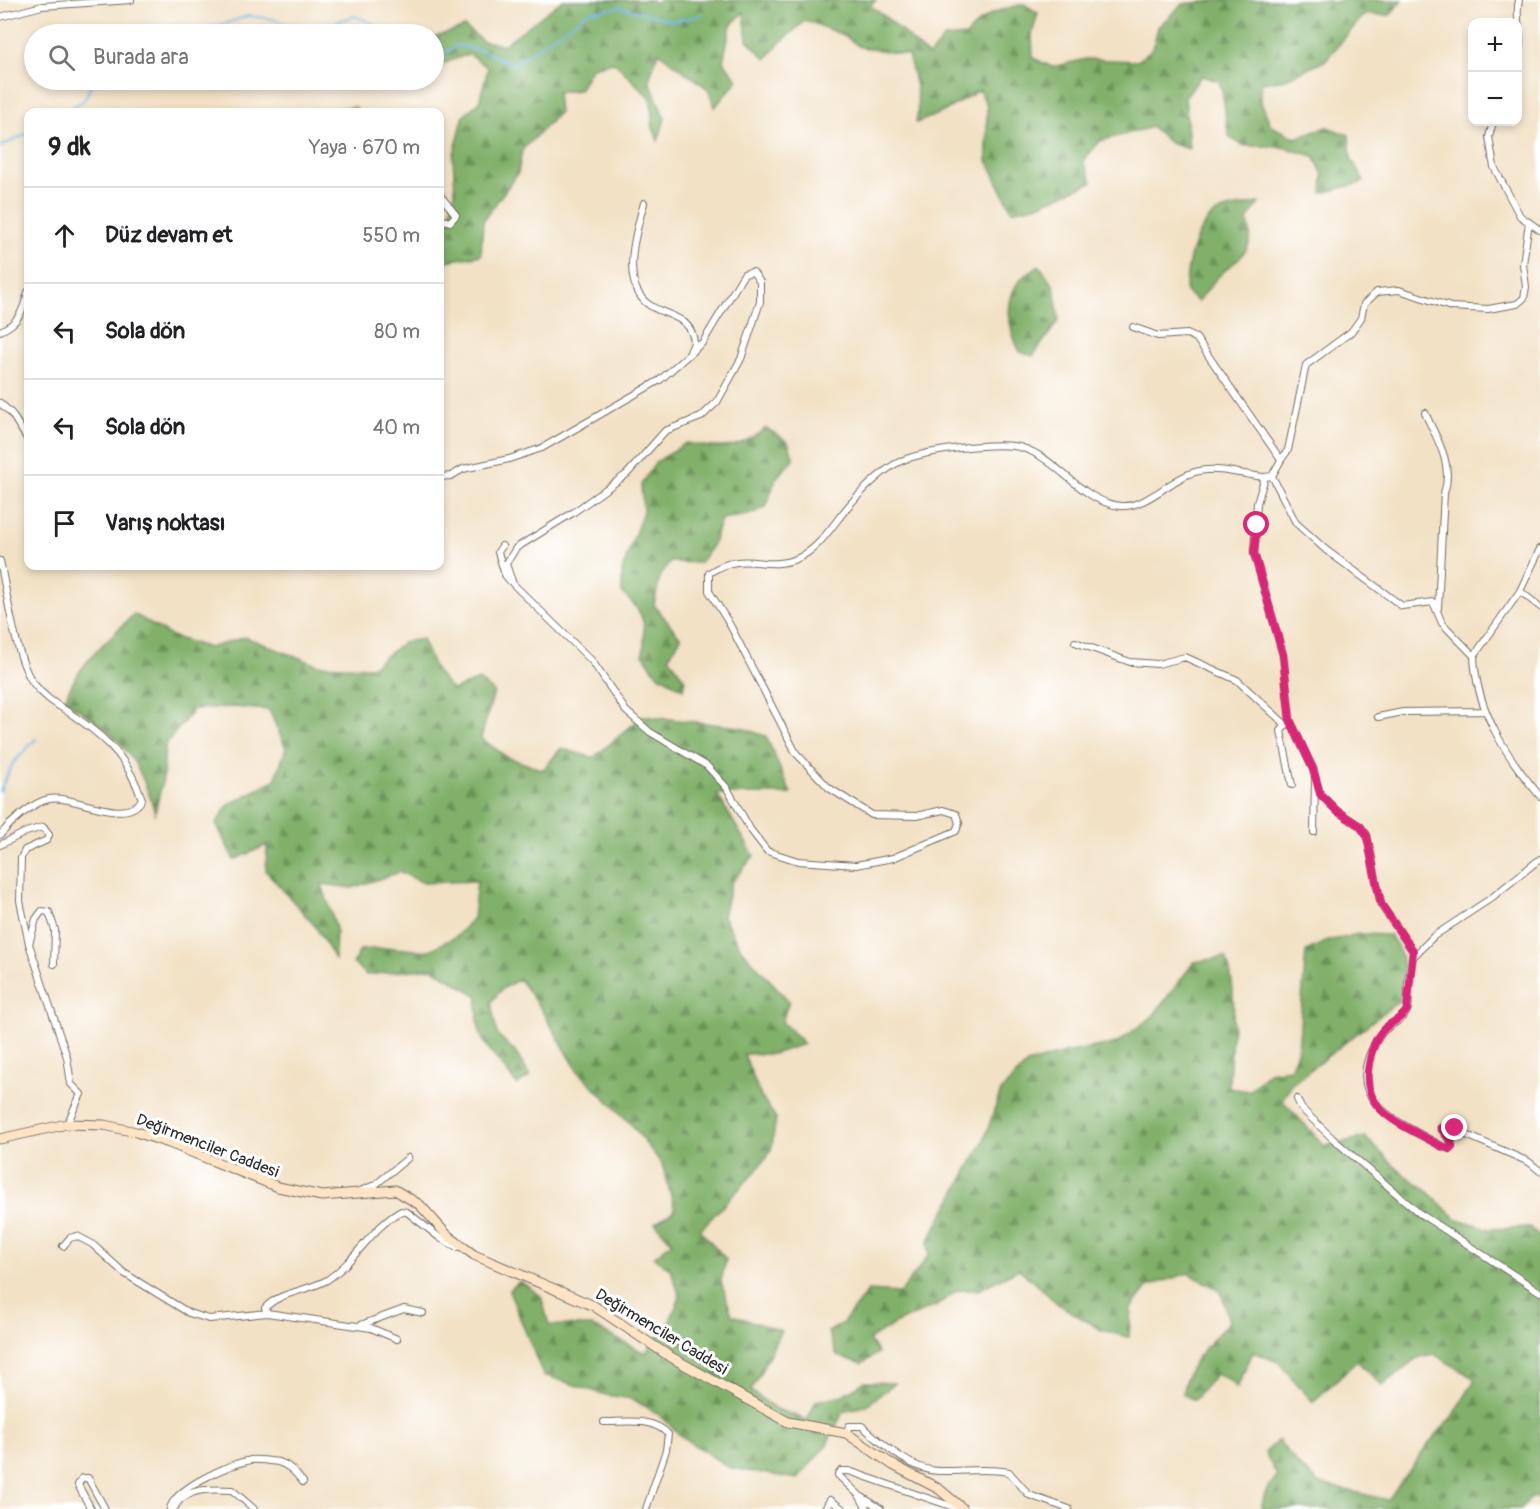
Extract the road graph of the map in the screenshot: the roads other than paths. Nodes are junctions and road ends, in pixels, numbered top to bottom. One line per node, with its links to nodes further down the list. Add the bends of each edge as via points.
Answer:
1 (131, 0): 3 (street, via 42,6)
2 (1519, 0): 4 (street)
3 (0, 16)
4 (1517, 18)
5 (1492, 126): 9 (street, via 1489,137 1494,167 1520,216)
6 (444, 200): 8 (street, via 456,215 450,222)
7 (644, 203): 14 (street, via 634,238 637,292 642,300 682,319 690,327 694,343)
8 (444, 220)
9 (1529, 222): 10 (street); 18 (street, via 1523,264 1526,286 1524,298 1517,304 1488,309 1451,307 1387,289 1364,304 1361,318 1351,332 1305,365 1288,450)
10 (1540, 230)
11 (24, 304): 13 (street, via 13,326)
12 (1132, 327): 18 (street, via 1158,336 1187,334 1196,338)
13 (0, 331)
14 (689, 355): 20 (street, via 660,380 542,448); 24 (street, via 703,342 744,274 753,272 760,282 760,302 741,359 717,402 701,417 665,431 627,474 516,549 506,564)
15 (0, 403): 17 (street)
16 (1425, 413): 27 (street, via 1448,469 1449,481 1444,493)
17 (24, 434)
18 (1281, 460): 19 (street)
19 (1269, 476): 24 (street, via 1207,470 1190,474 1139,502 1120,506 1096,498 1034,453 1014,446 952,449 904,460 854,500 809,551 797,559 783,563 738,560 709,573 709,591 796,753 829,788 872,815 916,816 943,810 956,814 956,831 893,858 856,865 798,861 767,851 727,788 707,766 650,732 626,711 592,661); 27 (street, via 1296,523 1326,550 1402,606 1433,602); 32 (street, via 1257,503 1254,553 1283,655)
20 (444, 477)
21 (502, 546): 24 (street, via 498,552 500,561)
22 (1540, 549): 25 (street)
23 (0, 561): 37 (street, via 22,666 50,701 77,717 118,751 142,799 132,809 110,811 68,799 48,799)
24 (513, 584)
25 (1520, 591): 26 (street); 29 (street)
26 (1540, 607)
27 (1438, 608): 29 (street, via 1442,622)
28 (1075, 642): 32 (street, via 1130,662 1158,664 1185,657 1237,680)
29 (1474, 656): 30 (street)
30 (1484, 711): 31 (street, via 1403,712); 35 (street, via 1514,764)
31 (1378, 717)
32 (1288, 723): 33 (street); 34 (street, via 1281,731)
33 (1316, 776): 36 (street); 41 (street, via 1320,794 1367,836 1381,904 1413,951)
34 (1292, 785)
35 (1540, 796)
36 (1314, 832)
37 (0, 835)
38 (0, 845): 40 (street, via 43,827 49,835 47,840 25,850 21,858 20,902)
39 (1540, 860): 41 (street, via 1434,936)
40 (29, 944): 42 (street, via 36,919 42,911 49,912 55,930); 44 (street, via 67,1057 71,1084 81,1094)
41 (1413, 957): 47 (street, via 1407,1010 1383,1030 1372,1048 1366,1077 1368,1094 1378,1110 1441,1146 1452,1147 1441,1128 1446,1126)
42 (54, 964)
43 (1297, 1100): 51 (street, via 1332,1138 1419,1213)
44 (67, 1124): 45 (main road, Değirmenciler Caddesi); 48 (main road, Değirmenciler Caddesi, via 105,1125 136,1132 278,1187 322,1196)
45 (0, 1139)
46 (408, 1158): 48 (street, via 375,1185)
47 (1540, 1171)
48 (356, 1192): 50 (main road, Değirmenciler Caddesi, via 395,1190 407,1195 447,1235)
49 (63, 1246): 53 (street, via 77,1236 124,1273 189,1313 209,1319)
50 (474, 1255): 53 (street, via 401,1211 328,1279 310,1289 271,1300 265,1308); 57 (main road, Değirmenciler Caddesi, via 594,1306 669,1356 788,1422)
51 (1540, 1292)
52 (423, 1313): 54 (street, via 404,1309)
53 (267, 1314): 54 (street)
54 (355, 1327): 55 (street, via 371,1328)
55 (397, 1339)
56 (604, 1422): 65 (street, via 645,1422 660,1426 668,1434)
57 (846, 1433): 70 (main road, Değirmenciler Caddesi, via 893,1465 939,1489); 71 (street, via 849,1426 862,1426 910,1462 935,1471 981,1468 1009,1472 1029,1495)
58 (303, 1482): 62 (street, via 280,1463 253,1460 206,1478 184,1491)
59 (859, 1495): 68 (street); 69 (street); 70 (street, via 838,1475 840,1471)
60 (92, 1509): 61 (street, via 78,1485 86,1478)
61 (105, 1509)
62 (170, 1509)
63 (174, 1509): 64 (street, via 183,1498 202,1489 232,1490)
64 (254, 1509)
65 (646, 1509)
66 (825, 1509): 67 (street, via 830,1500)
67 (843, 1509)
68 (867, 1509)
69 (881, 1509)
70 (961, 1509)
71 (1070, 1509)

